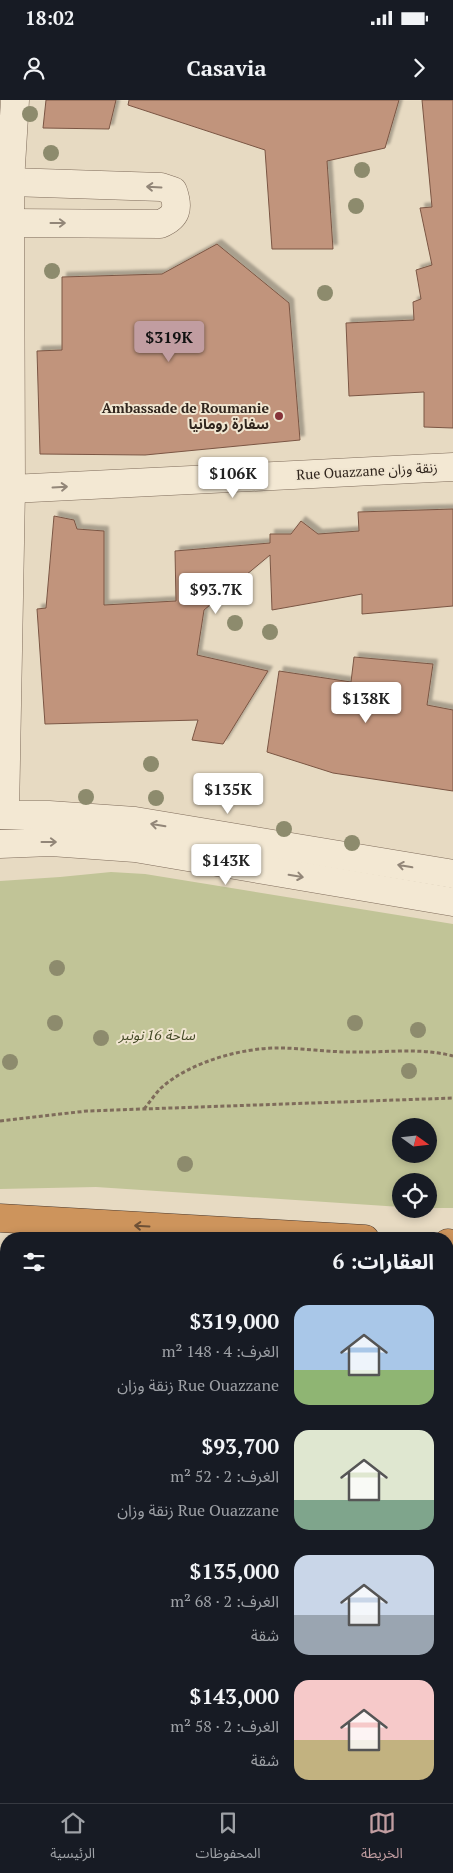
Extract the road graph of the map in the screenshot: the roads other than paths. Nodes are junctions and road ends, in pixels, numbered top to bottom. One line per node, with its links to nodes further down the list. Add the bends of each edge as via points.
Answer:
1 (15, 100): 2 (street)
2 (10, 182): 3 (street); 3 (street, one-way to 2, via 160,224 176,212 173,191 161,187)
3 (10, 223): 5 (street)
4 (453, 467): 5 (street, Rue Ouazzane زنقة وزان, one-way to 4)
5 (11, 489): 6 (street)
6 (2, 814): 8 (street, one-way to 6, via 135,821)
7 (0, 844): 9 (street, one-way to 9, via 51,842 136,848)
8 (453, 874)
9 (453, 902)
10 (0, 1218): 11 (highway, one-way to 10)
11 (243, 1232)

